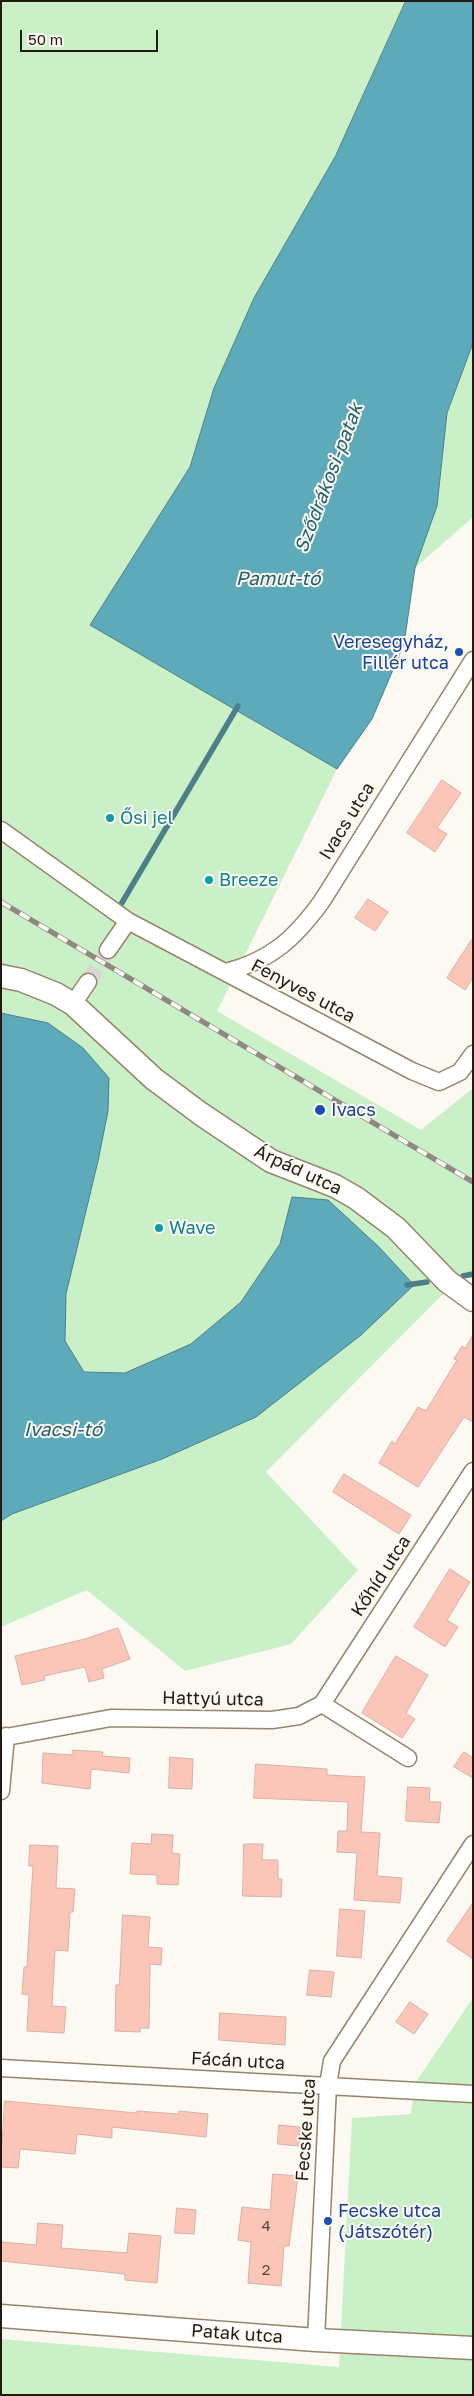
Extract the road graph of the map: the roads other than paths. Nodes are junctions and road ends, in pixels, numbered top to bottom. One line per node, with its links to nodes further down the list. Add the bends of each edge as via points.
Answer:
1 (473, 660): 5 (street, Ivacs utca, via 322,901 303,926 268,956 249,966)
2 (1, 830): 3 (street, Fenyves utca)
3 (128, 921): 4 (street); 5 (street, Fenyves utca)
4 (108, 950)
5 (226, 972): 9 (street, Fenyves utca, via 412,1072 440,1082 460,1072)
6 (1, 976): 8 (street, Árpád utca, via 47,990)
7 (88, 982): 8 (street)
8 (73, 1004): 10 (street, Árpád utca, via 154,1079 201,1114 270,1161 335,1186 373,1209 414,1245 447,1281)
9 (473, 1054)
10 (473, 1300)
11 (473, 1471): 12 (street, Kőhíd utca)
12 (322, 1704): 13 (street, Hattyú utca, via 299,1716 272,1720 111,1718); 14 (street)
13 (4, 1737): 15 (street)
14 (408, 1758)
15 (1, 1791)
16 (473, 1844): 18 (street, Fecske utca, via 332,2061)
17 (1, 2068): 18 (street, Fácán utca)
18 (328, 2085): 19 (street, Fácán utca); 21 (street, Fecske utca)
19 (473, 2094)
20 (1, 2316): 21 (street, Patak utca)
21 (316, 2340): 22 (street, Patak utca)
22 (473, 2348)

